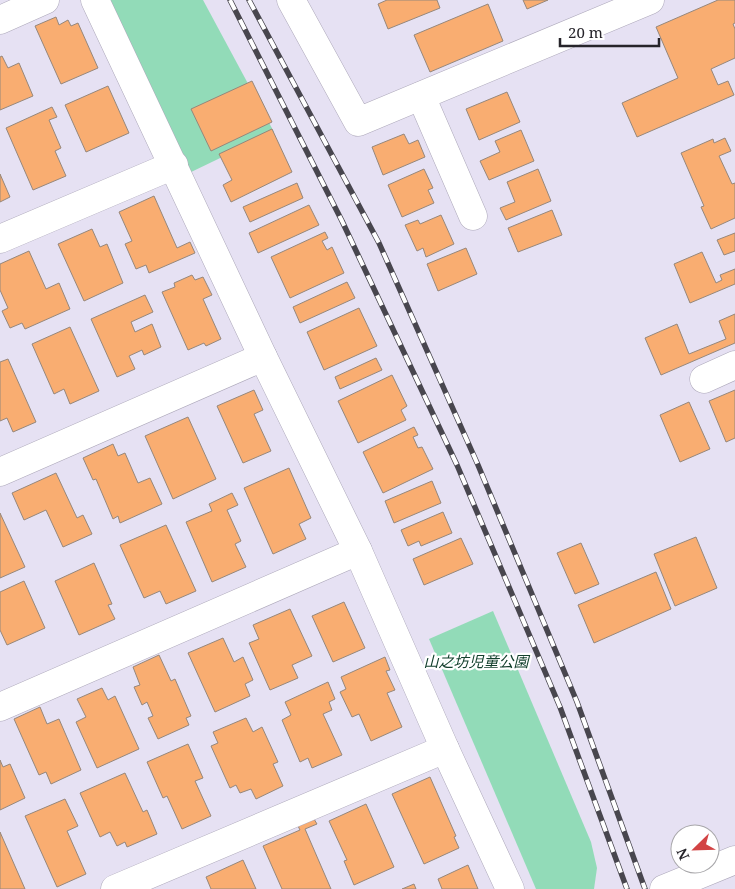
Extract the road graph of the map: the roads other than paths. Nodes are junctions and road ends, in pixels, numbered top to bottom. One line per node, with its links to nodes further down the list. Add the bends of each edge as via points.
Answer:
1 (45, 0): 5 (street)
2 (95, 0): 7 (street)
3 (291, 0): 6 (street, via 358,122)
4 (650, 0): 6 (street)
5 (0, 20)
6 (421, 96): 8 (street)
7 (174, 165): 9 (street); 10 (street)
8 (473, 216)
9 (0, 239)
10 (263, 357): 13 (street); 14 (street)
11 (735, 365): 12 (street)
12 (704, 378)
13 (0, 472)
14 (358, 551): 15 (street); 16 (street)
15 (0, 707)
16 (445, 749): 18 (street); 19 (street)
17 (735, 860): 20 (street)
18 (115, 889)
19 (510, 889)
20 (664, 889)

